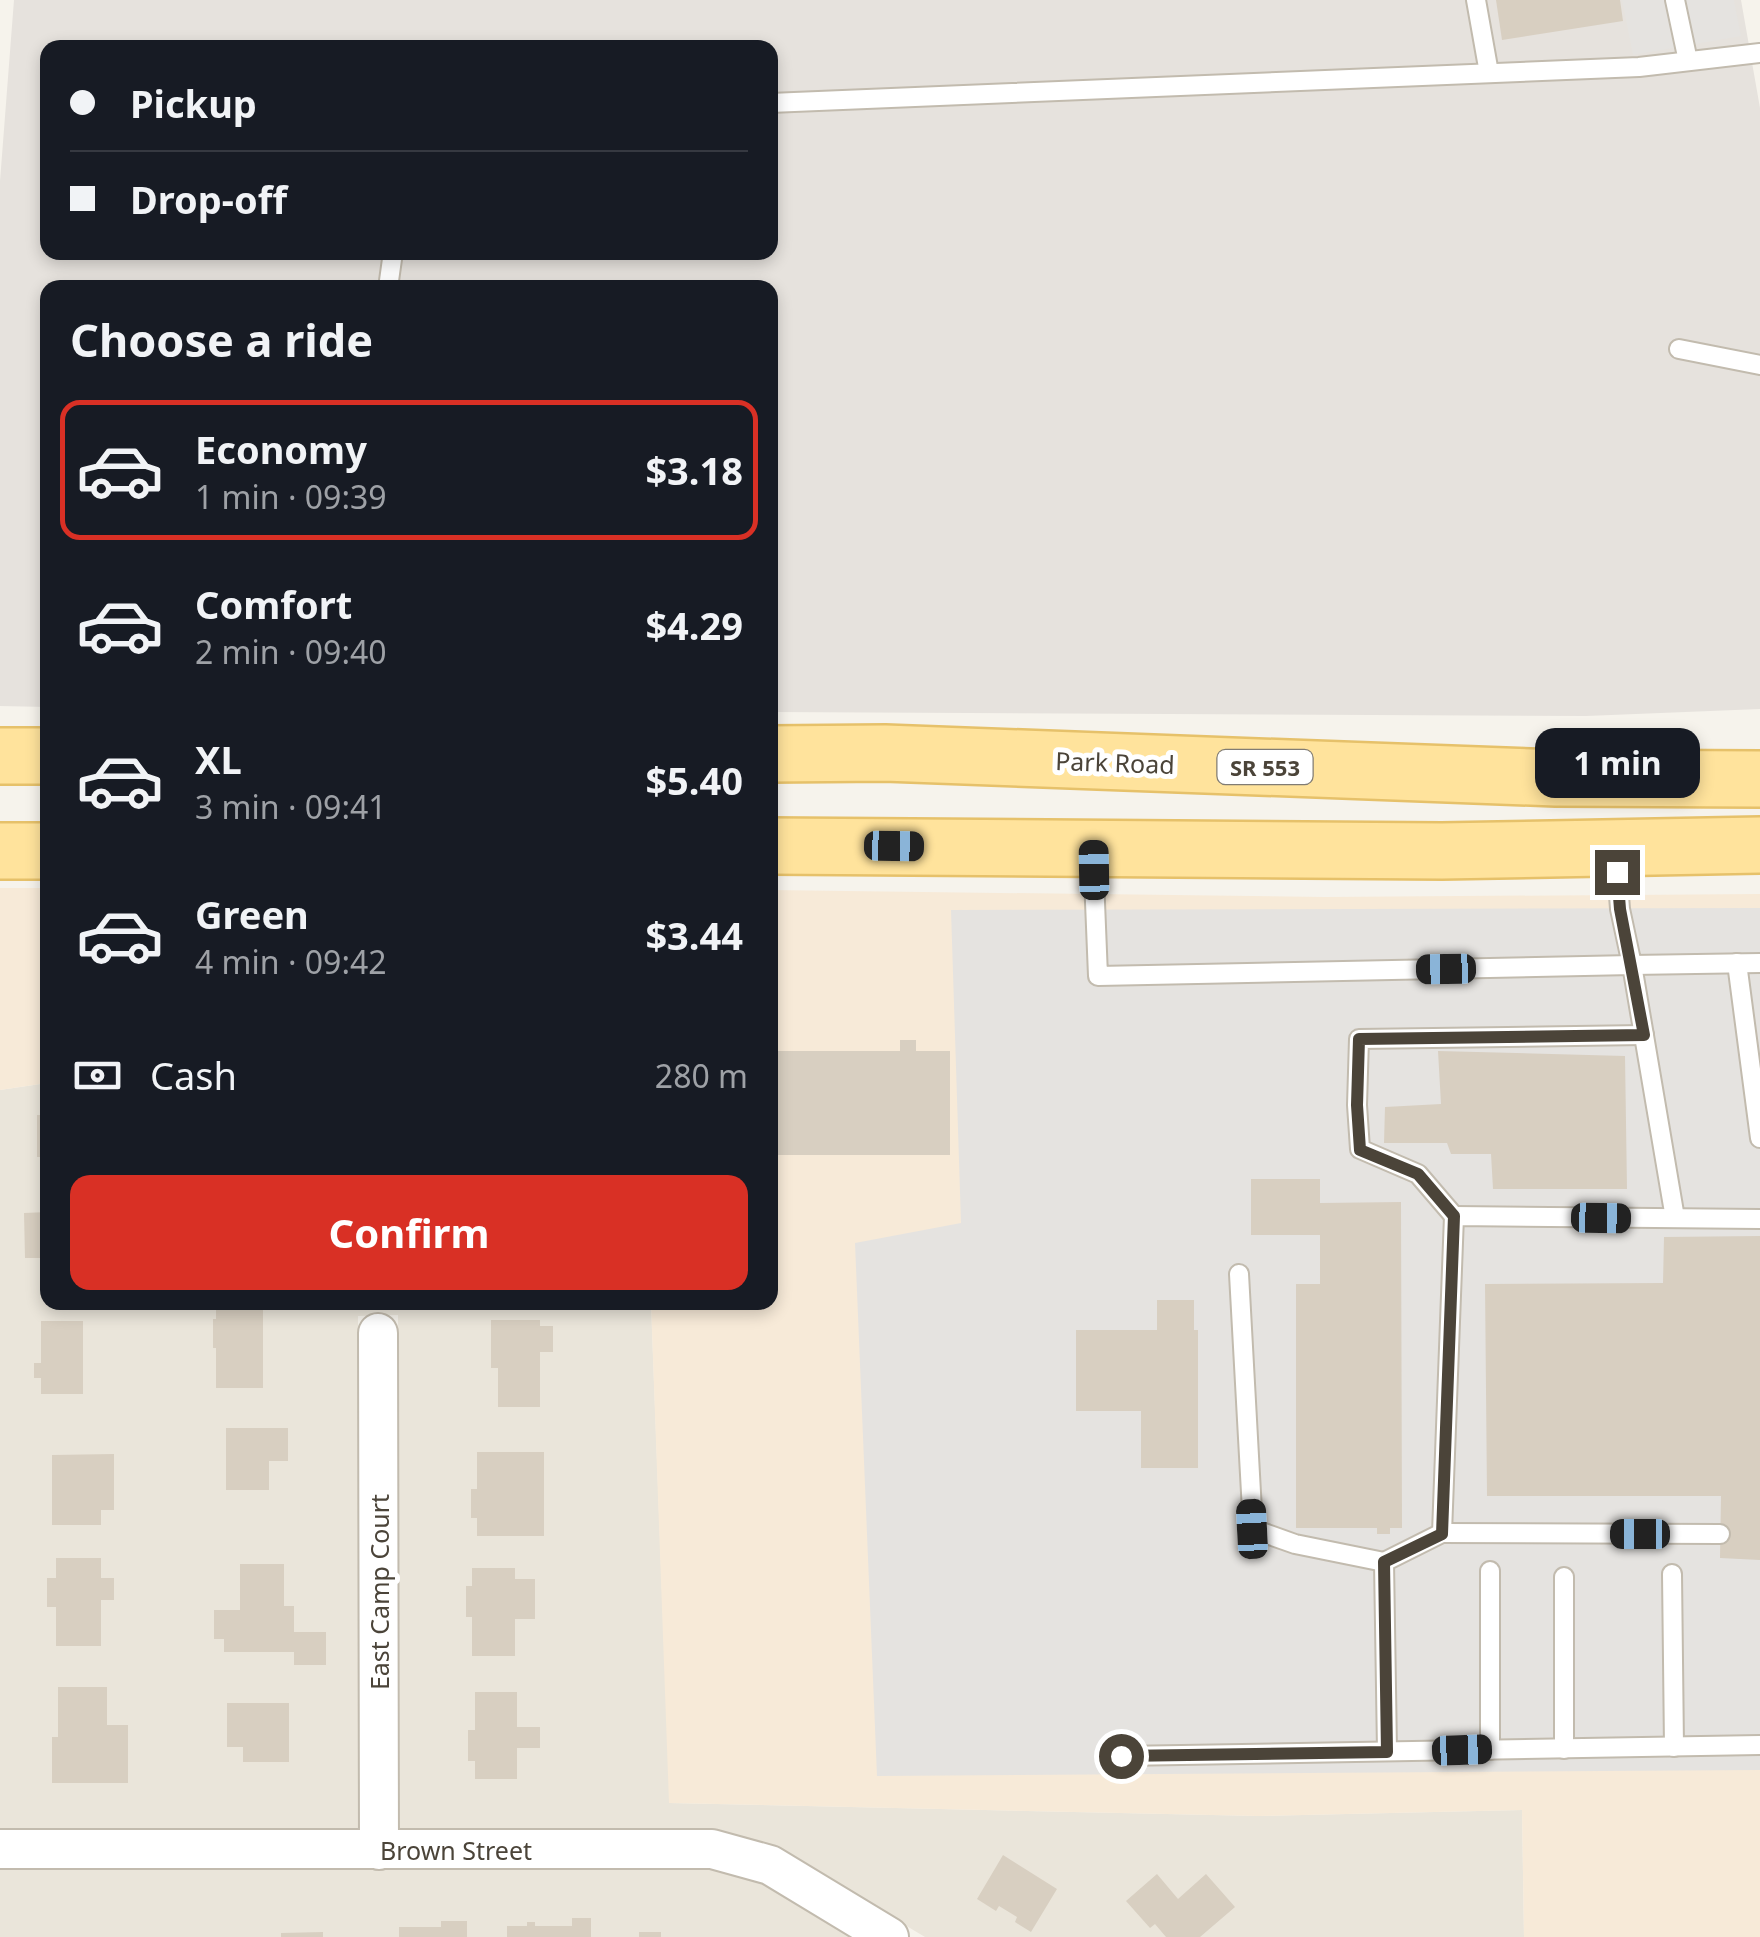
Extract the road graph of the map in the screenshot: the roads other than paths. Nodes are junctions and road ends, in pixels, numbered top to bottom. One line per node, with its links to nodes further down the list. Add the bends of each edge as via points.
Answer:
1 (1476, 0): 5 (lane)
2 (1675, 0): 4 (lane)
3 (1760, 53): 4 (lane)
4 (1688, 61): 5 (lane)
5 (1489, 73): 6 (lane)
6 (778, 103)
7 (1679, 349): 8 (lane)
8 (1760, 365)
9 (778, 754): 12 (main road, Park Road / SR 553)
10 (0, 756): 11 (main road)
11 (40, 756)
12 (1760, 779)
13 (778, 846): 15 (main road)
14 (1760, 846): 16 (main road)
15 (1093, 848): 16 (main road); 21 (lane, via 1098,976)
16 (1615, 848): 21 (lane)
17 (40, 850): 18 (main road)
18 (0, 851)
19 (1760, 962): 20 (lane)
20 (1737, 963): 21 (lane); 23 (lane)
21 (1632, 965): 22 (lane)
22 (1644, 1035): 24 (lane, via 1359,1039 1360,1150 1418,1174); 25 (lane)
23 (1760, 1138)
24 (1454, 1216): 25 (lane); 29 (lane)
25 (1675, 1218): 26 (lane)
26 (1760, 1219)
27 (1239, 1274): 31 (lane, via 1252,1529)
28 (378, 1333): 42 (street, East Camp Court)
29 (1442, 1534): 30 (lane); 31 (lane)
30 (1720, 1534)
31 (1384, 1562): 39 (lane)
32 (1490, 1571): 38 (lane)
33 (1672, 1574): 36 (lane)
34 (1564, 1577): 37 (lane)
35 (1760, 1745): 36 (lane)
36 (1674, 1747): 37 (lane)
37 (1564, 1749): 38 (lane)
38 (1490, 1750): 39 (lane)
39 (1387, 1752): 40 (lane)
40 (1121, 1756)
41 (0, 1849): 42 (street, Brown Street)
42 (379, 1850): 43 (street, Brown Street, via 712,1848 770,1866)
43 (889, 1937)

